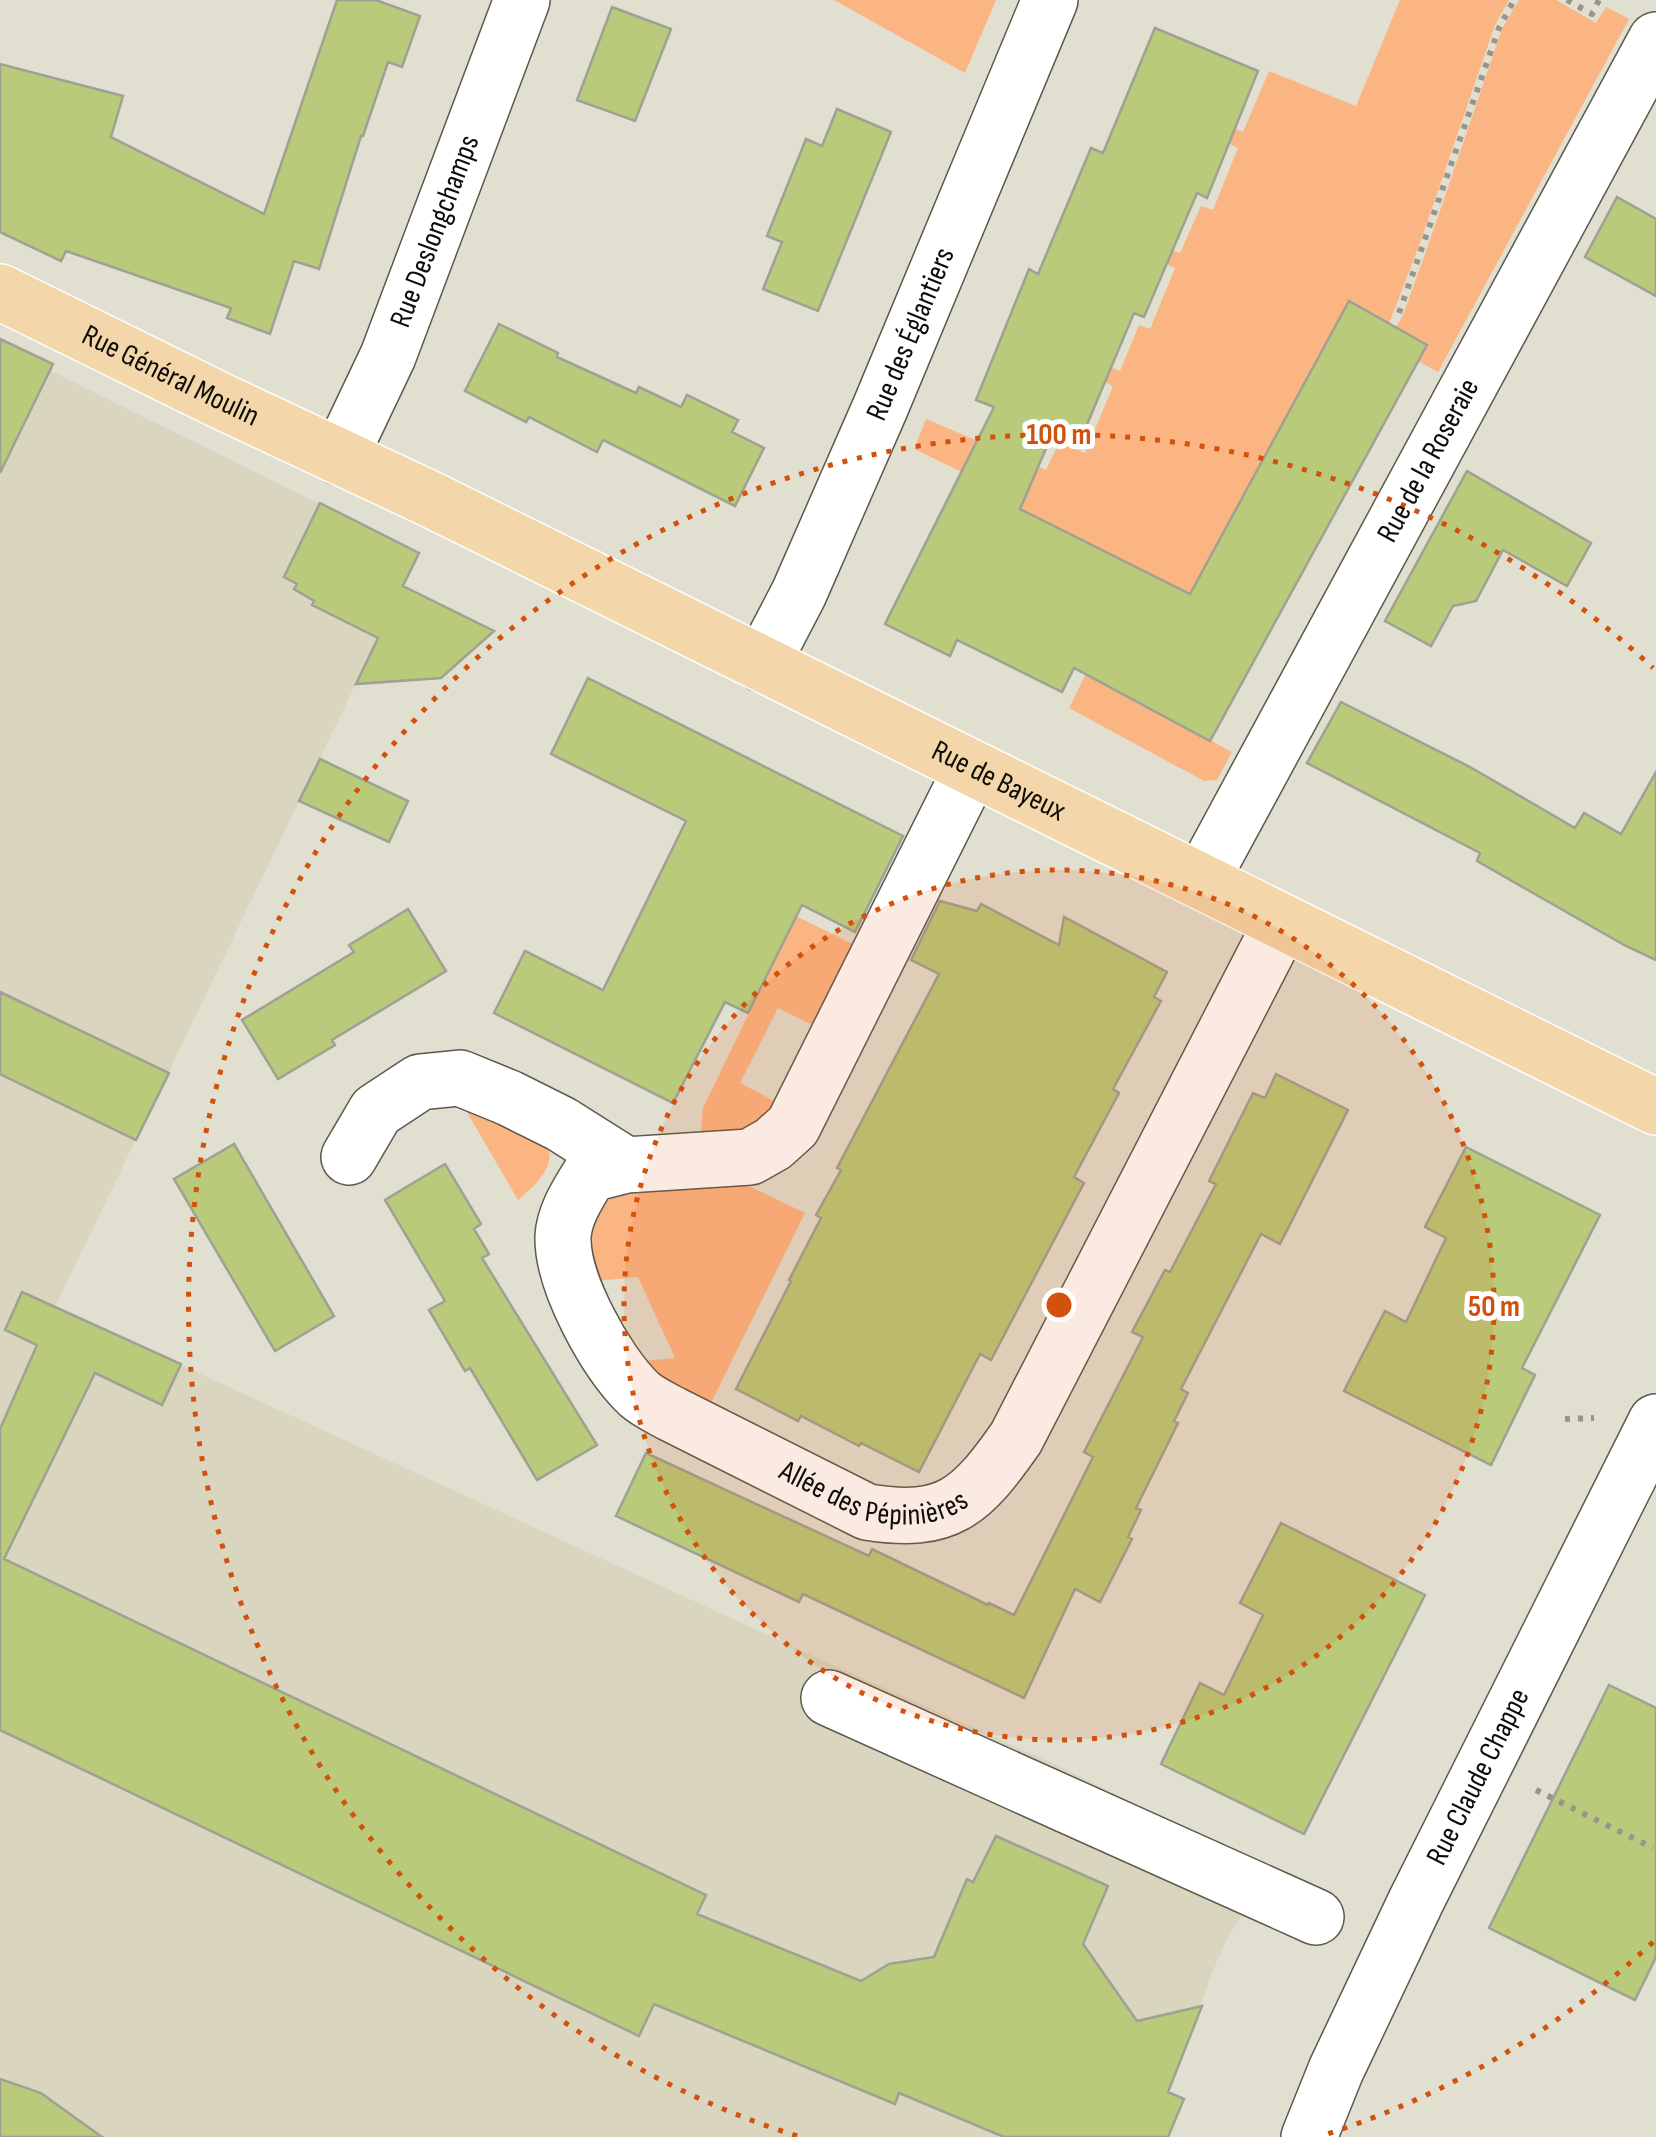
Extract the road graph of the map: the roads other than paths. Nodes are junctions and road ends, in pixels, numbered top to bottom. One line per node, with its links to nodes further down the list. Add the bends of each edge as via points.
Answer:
1 (522, 0): 5 (street, Rue Deslongchamps, via 388,356)
2 (1050, 0): 6 (street, Rue des Églantiers, via 880,408)
3 (1656, 40): 8 (street, Rue de la Roseraie)
4 (0, 292): 5 (main road, Rue Général Moulin)
5 (340, 457): 6 (main road, Rue de Bayeux)
6 (762, 664): 7 (main road, Rue de Bayeux)
7 (972, 768): 8 (main road, Rue de Bayeux); 12 (street, Allée des Pépinières, via 792,1126 750,1156)
8 (1201, 882): 9 (main road, Rue de Bayeux)
9 (1282, 922): 10 (main road, Rue de Bayeux); 12 (street, Allée des Pépinières, via 1016,1438 987,1480 932,1515 867,1512 641,1396 586,1318 563,1235 590,1174)
10 (1656, 1107)
11 (350, 1157): 12 (street, via 376,1111 420,1082 460,1078 561,1124)
12 (626, 1166)
13 (1656, 1422): 16 (street, Rue Claude Chappe, via 1416,1901)
14 (829, 1698): 15 (street)
15 (1316, 1918)
16 (1309, 2137)

